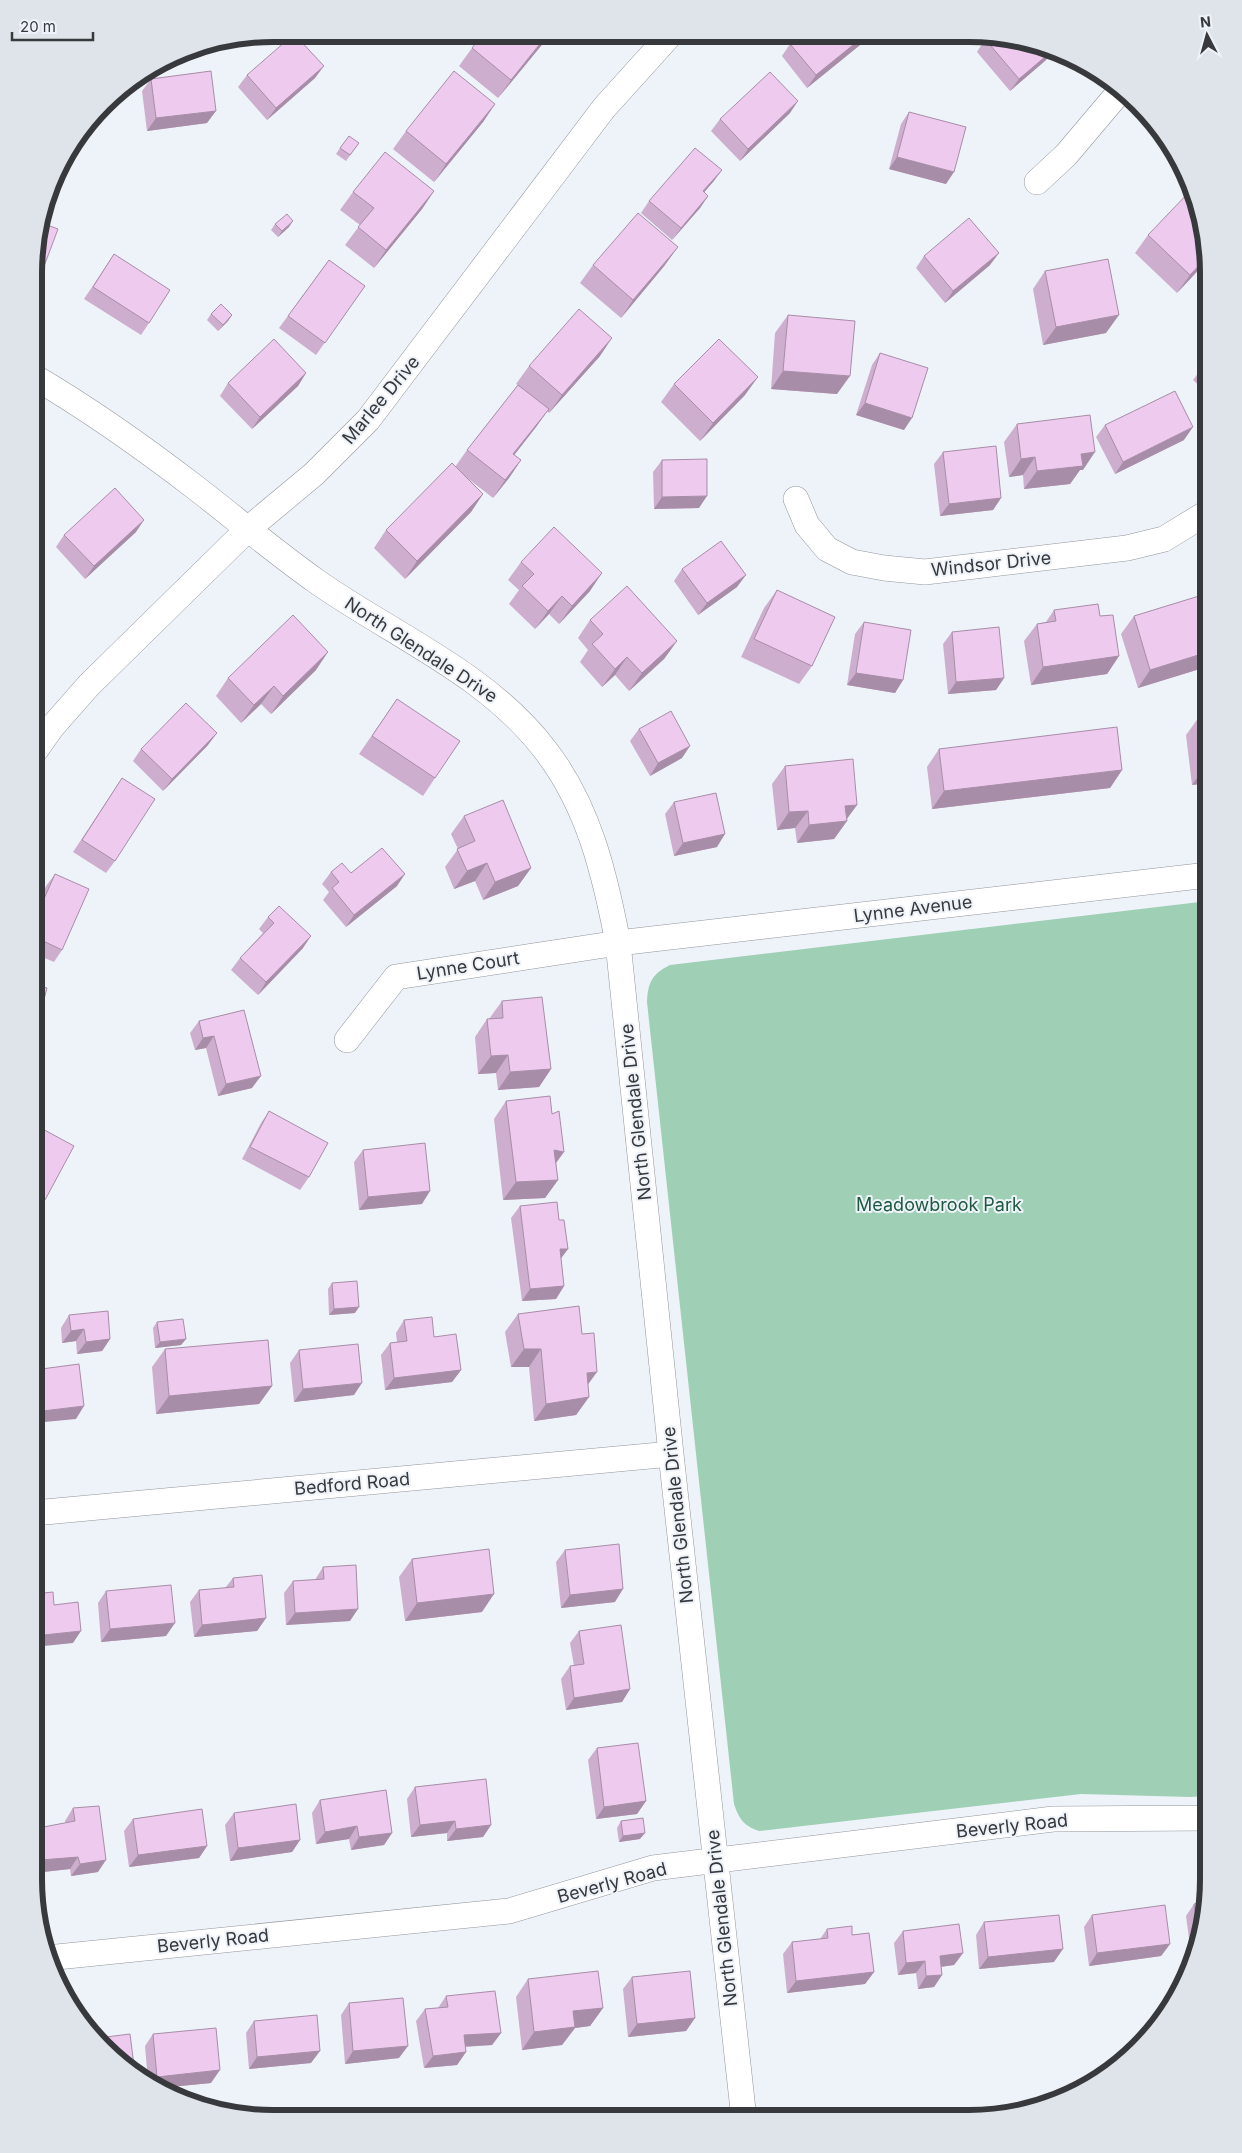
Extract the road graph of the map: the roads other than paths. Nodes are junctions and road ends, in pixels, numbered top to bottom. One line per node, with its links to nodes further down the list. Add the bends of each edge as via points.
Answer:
1 (663, 42): 7 (street, Marlee Drive, via 604,108 368,420 314,474)
2 (1116, 96): 3 (street, via 1066,156)
3 (1037, 182)
4 (42, 382): 7 (street, North Glendale Drive, via 130,439)
5 (796, 499): 6 (street, Windsor Drive, via 807,525 827,549 852,562 925,572 1127,548 1164,539)
6 (1200, 517)
7 (248, 529): 8 (street, Marlee Drive, via 89,685); 10 (street, North Glendale Drive, via 316,581 462,673 515,714 547,751 569,785 588,826 604,873)
8 (42, 741)
9 (1200, 876): 10 (street, Lynne Avenue)
10 (618, 943): 11 (street, Lynne Court, via 396,977); 12 (street, North Glendale Drive)
11 (348, 1040)
12 (671, 1454): 13 (street, Bedford Road); 15 (street, North Glendale Drive)
13 (42, 1512)
14 (1200, 1818): 15 (street, Beverly Road, via 1053,1819)
15 (716, 1861): 16 (street, Beverly Road, via 652,1868 509,1912); 17 (street, North Glendale Drive)
16 (56, 1957)
17 (743, 2110)

